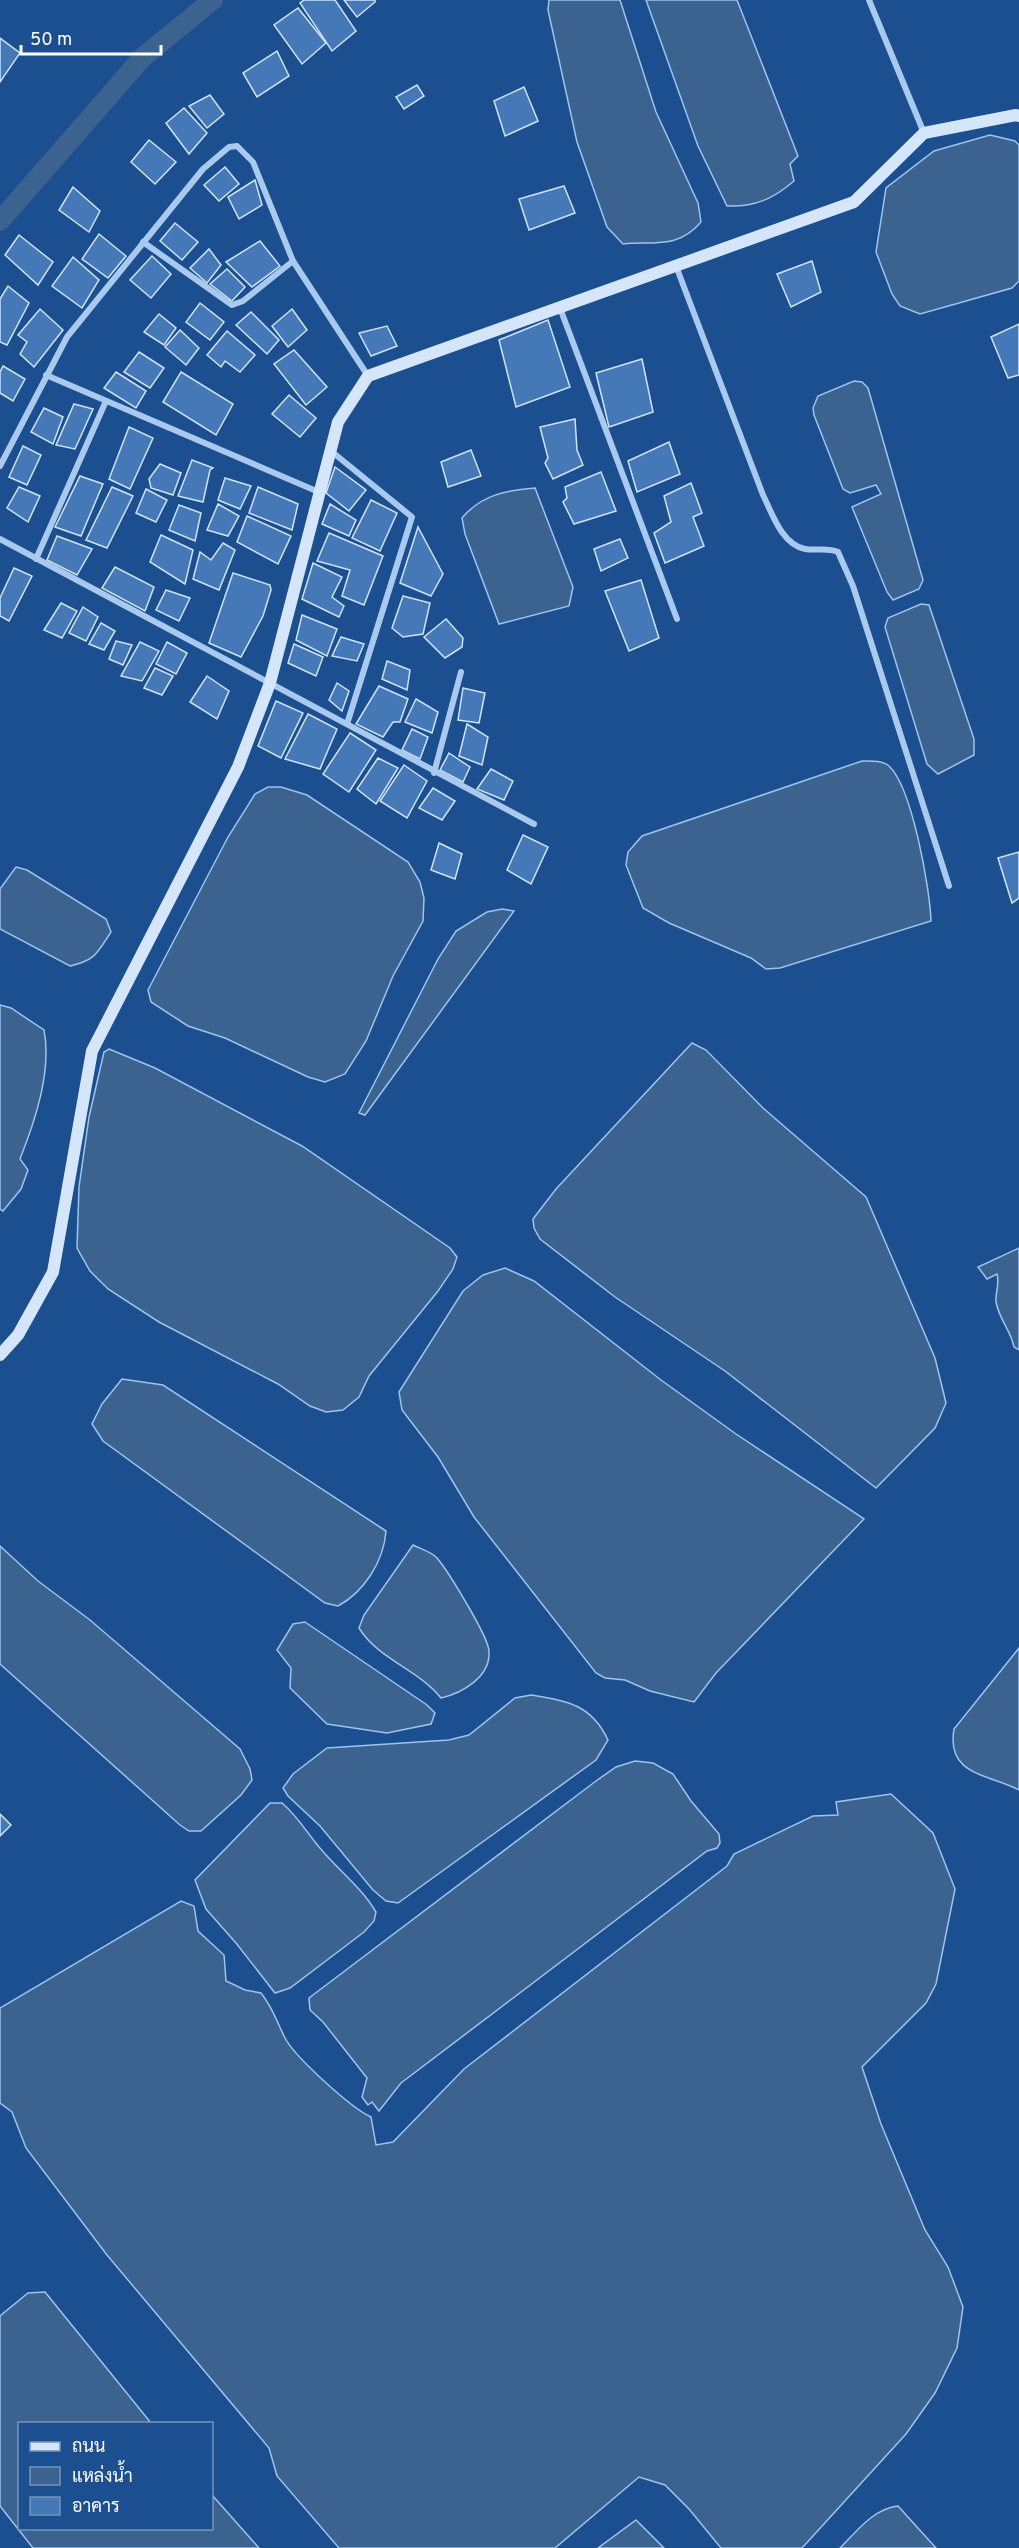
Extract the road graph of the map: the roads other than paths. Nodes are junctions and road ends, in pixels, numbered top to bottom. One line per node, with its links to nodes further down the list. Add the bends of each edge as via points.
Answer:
1 (869, 0): 3 (street)
2 (1019, 116): 3 (street)
3 (924, 134): 6 (street, via 854,202)
4 (144, 242): 5 (street, via 232,305 243,301); 5 (street, via 203,169 229,147 237,146 252,162); 8 (street, via 67,337)
5 (294, 261): 9 (street)
6 (676, 266): 7 (street); 22 (street, via 763,495 780,528 792,543 805,549 838,552 850,578)
7 (560, 308): 9 (street); 16 (street)
8 (46, 375): 10 (street); 12 (street)
9 (368, 376): 11 (street, via 338,422)
10 (106, 401): 13 (street); 15 (street)
11 (331, 451): 13 (street); 19 (street, via 412,517)
12 (0, 466)
13 (321, 493): 18 (street)
14 (0, 539): 15 (street)
15 (36, 560): 18 (street)
16 (677, 619)
17 (461, 672): 20 (street)
18 (270, 683): 19 (street); 23 (street, via 238,767 92,1051 53,1272 18,1335)
19 (347, 724): 20 (street)
20 (434, 773): 21 (street)
21 (534, 824)
22 (949, 886)
23 (0, 1355)

